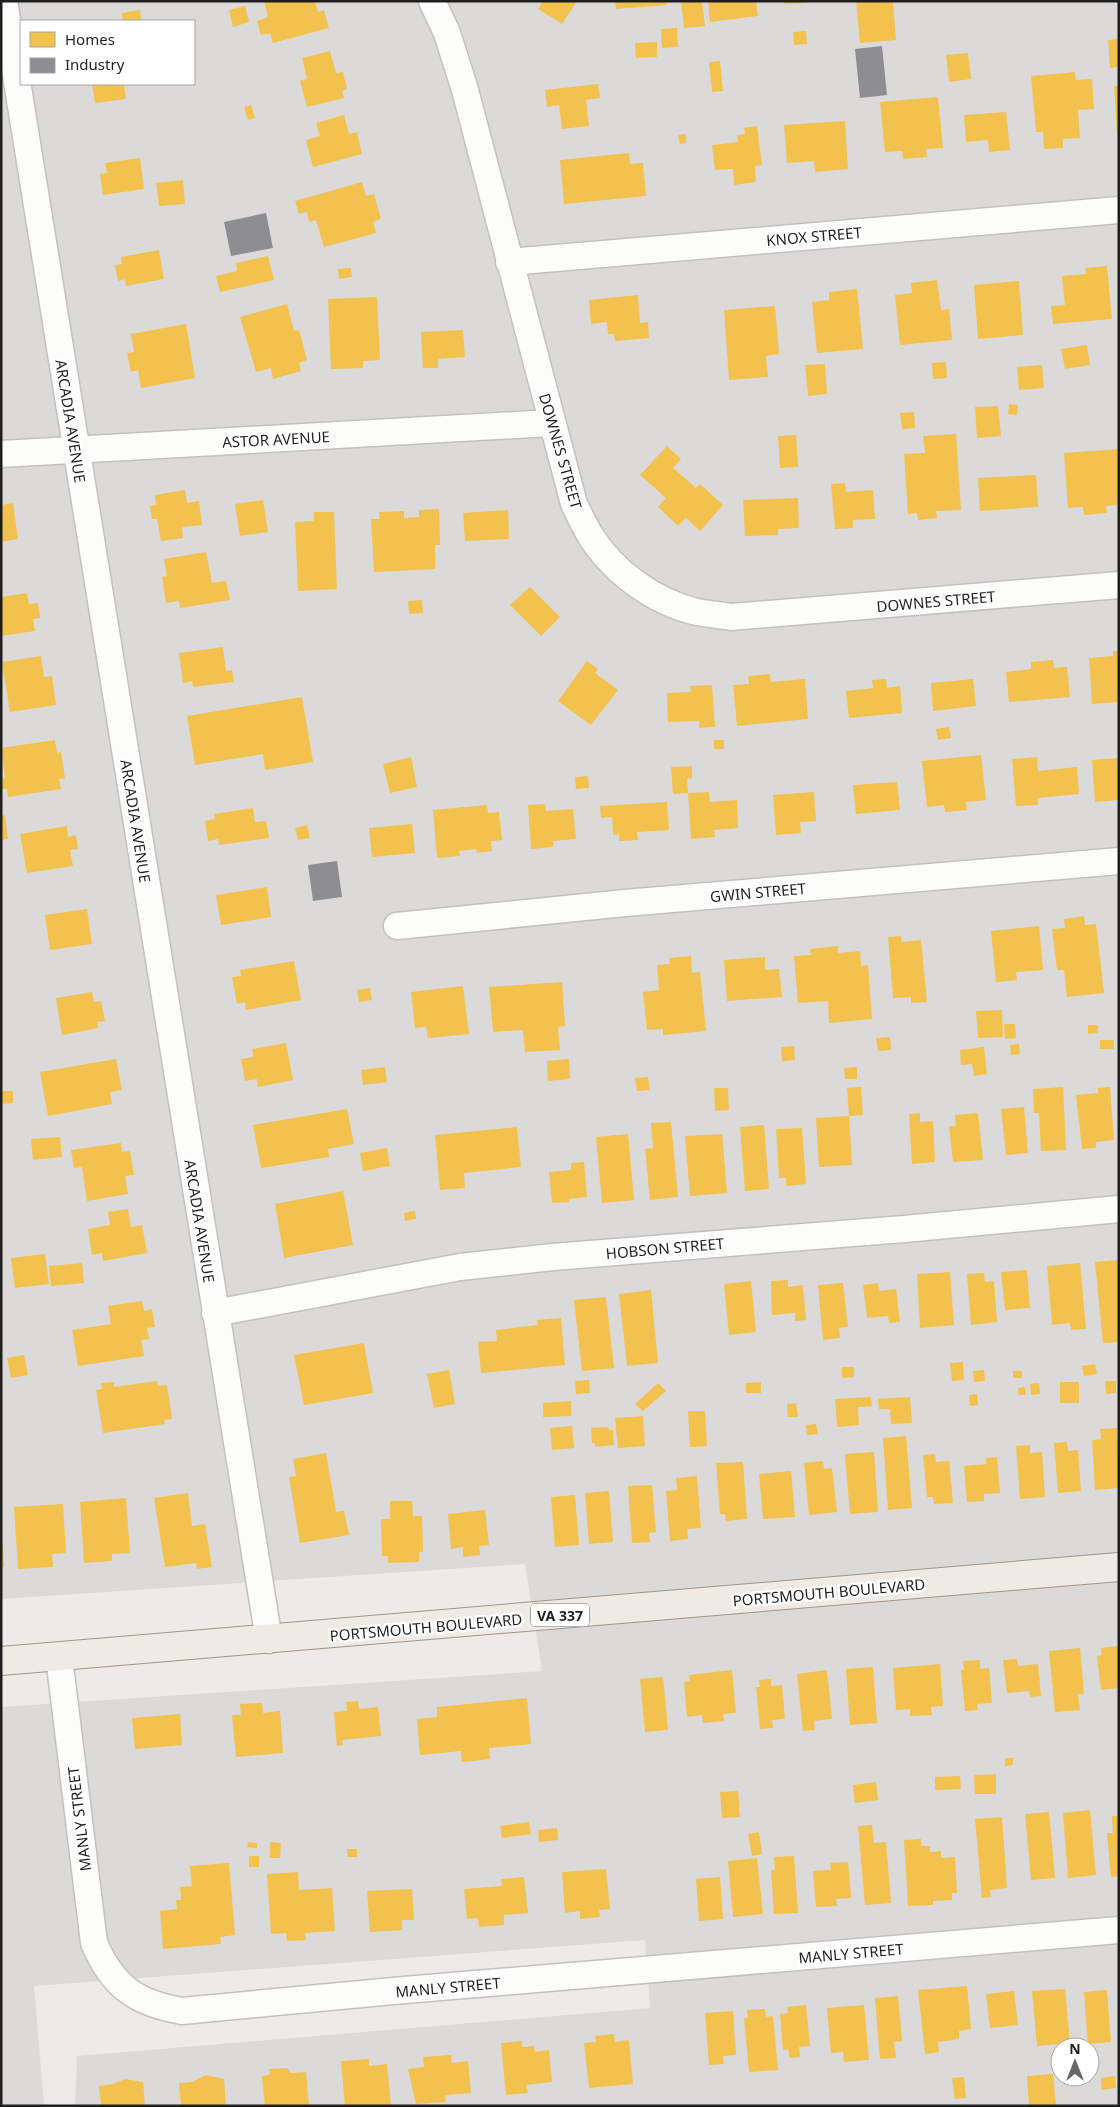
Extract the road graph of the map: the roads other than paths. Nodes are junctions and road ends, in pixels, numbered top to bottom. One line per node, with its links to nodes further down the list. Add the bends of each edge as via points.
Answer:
1 (4, 1): 6 (street, ARCADIA AVENUE)
2 (432, 1): 4 (street, DOWNES STREET, via 447,33 465,90)
3 (1119, 210): 4 (street, KNOX STREET)
4 (509, 262): 5 (street, DOWNES STREET)
5 (551, 423): 6 (street, ASTOR AVENUE); 8 (street, DOWNES STREET, via 574,504 590,536 612,563 639,586 669,603 696,612 752,617)
6 (76, 451): 7 (street, ASTOR AVENUE); 12 (street, ARCADIA AVENUE)
7 (1, 454)
8 (1119, 586)
9 (1119, 861): 10 (street, GWIN STREET)
10 (397, 926)
11 (1119, 1209): 12 (street, HOBSON STREET, via 460,1267)
12 (215, 1313): 14 (street, ARCADIA AVENUE)
13 (1119, 1568): 14 (main road, PORTSMOUTH BOULEVARD / VA 337)
14 (269, 1640): 15 (main road, PORTSMOUTH BOULEVARD / VA 337)
15 (59, 1657): 16 (main road, PORTSMOUTH BOULEVARD / VA 337); 17 (street, MANLY STREET, via 94,1943 114,1979 134,1996 157,2007 182,2012 393,1991)
16 (1, 1661)
17 (1119, 1930)

